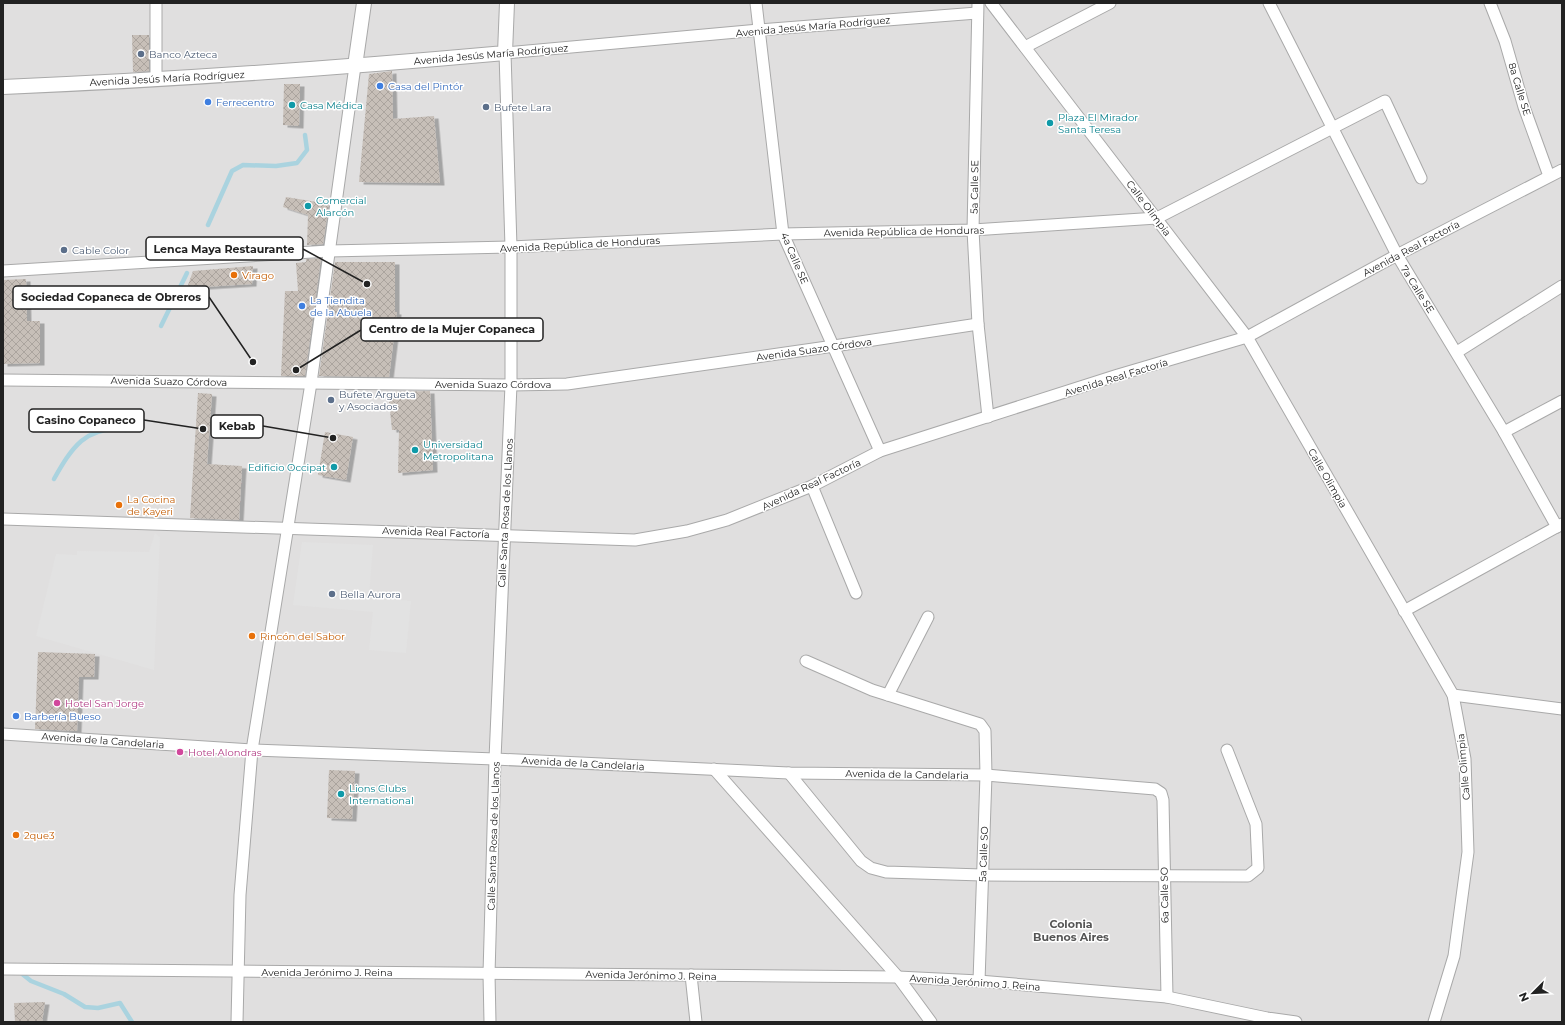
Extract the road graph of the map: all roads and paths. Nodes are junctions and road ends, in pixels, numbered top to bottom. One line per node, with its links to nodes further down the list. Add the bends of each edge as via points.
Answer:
1 (156, 3): 15 (street)
2 (364, 3): 14 (street)
3 (507, 3): 13 (street, Calle Santa Rosa de los Llanos)
4 (756, 3): 11 (street, 4a Calle SE)
5 (963, 3): 10 (street)
6 (991, 3): 12 (street, Calle Olimpia)
7 (1110, 3): 12 (street)
8 (1269, 3): 17 (street, 7a Calle SE)
9 (1490, 3): 19 (street, 8a Calle SE, via 1505,40 1524,107)
10 (974, 10): 11 (street, Avenida Jesús María Rodríguez); 22 (street, 5a Calle SE)
11 (759, 30): 13 (street, Avenida Jesús María Rodríguez); 23 (street, 4a Calle SE)
12 (1025, 47): 21 (street, Calle Olimpia)
13 (505, 53): 14 (street, Avenida Jesús María Rodríguez); 24 (street, Calle Santa Rosa de los Llanos)
14 (355, 66): 15 (street, Avenida Jesús María Rodríguez); 25 (street)
15 (156, 80): 16 (street, Avenida Jesús María Rodríguez)
16 (3, 87)
17 (1333, 127): 20 (street, via 1385,101); 21 (street); 26 (street, 7a Calle SE)
18 (1562, 170): 19 (street, Avenida Real Factoría)
19 (1549, 176): 26 (street, Avenida Real Factoría)
20 (1421, 178)
21 (1157, 218): 22 (street, Avenida República de Honduras); 30 (street, Calle Olimpia)
22 (973, 230): 23 (street, Avenida República de Honduras); 29 (street, 5a Calle SE)
23 (783, 234): 24 (street, Avenida República de Honduras); 31 (street, 4a Calle SE)
24 (510, 247): 25 (street, Avenida República de Honduras); 35 (street, Calle Santa Rosa de los Llanos)
25 (329, 251): 27 (street, Avenida República de Honduras); 34 (street)
26 (1397, 255): 30 (street, Avenida Real Factoría); 32 (street, 7a Calle SE)
27 (3, 270)
28 (1562, 286): 32 (street)
29 (978, 324): 31 (street, Avenida Suazo Córdova); 37 (street, 5a Calle SE)
30 (1247, 337): 37 (street, Avenida Real Factoría, via 1118,375); 46 (street, Calle Olimpia)
31 (834, 346): 35 (street, Avenida Suazo Córdova, via 567,384); 39 (street, 4a Calle SE)
32 (1457, 352): 38 (street, 7a Calle SE)
33 (3, 380): 34 (street, Avenida Suazo Córdova)
34 (311, 383): 35 (street, Avenida Suazo Córdova); 43 (street)
35 (511, 385): 44 (street, Calle Santa Rosa de los Llanos)
36 (1562, 401): 38 (street)
37 (988, 418): 39 (street, Avenida Real Factoría)
38 (1504, 432): 42 (street, 7a Calle SE)
39 (880, 451): 40 (street, Avenida Real Factoría)
40 (812, 486): 44 (street, Avenida Real Factoría, via 727,520 661,536 635,540); 45 (street)
41 (3, 519): 43 (street, Avenida Real Factoría)
42 (1560, 526): 46 (street)
43 (288, 528): 44 (street, Avenida Real Factoría); 53 (street)
44 (503, 534): 55 (street, Calle Santa Rosa de los Llanos)
45 (856, 593)
46 (1404, 611): 50 (street, Calle Olimpia)
47 (928, 617): 49 (street)
48 (806, 661): 49 (street)
49 (888, 695): 58 (street, 5a Calle SO, via 980,724 985,731)
50 (1453, 695): 51 (street); 75 (street, Calle Olimpia, via 1465,759 1468,852 1454,956)
51 (1562, 709)
52 (3, 734): 53 (street, Avenida de la Candelaria)
53 (252, 750): 55 (street, Avenida de la Candelaria); 63 (street, via 240,895)
54 (1227, 750): 61 (street, via 1256,824 1258,868 1248,876)
55 (495, 759): 56 (street, Avenida de la Candelaria); 64 (street, Calle Santa Rosa de los Llanos)
56 (714, 769): 57 (street, Avenida de la Candelaria); 66 (street)
57 (789, 773): 58 (street, Avenida de la Candelaria); 60 (street, via 861,861 871,868 886,872)
58 (986, 775): 59 (street, Avenida de la Candelaria, via 1155,789); 60 (street, 5a Calle SO)
59 (1161, 794): 61 (street, 6a Calle SO)
60 (982, 875): 61 (street); 67 (street, 5a Calle SO)
61 (1163, 875): 68 (street, 6a Calle SO)
62 (3, 969): 63 (street, Avenida Jerónimo J. Reina)
63 (239, 972): 64 (street, Avenida Jerónimo J. Reina); 70 (street)
64 (489, 974): 65 (street, Avenida Jerónimo J. Reina); 71 (street, Calle Santa Rosa de los Llanos)
65 (691, 975): 66 (street, Avenida Jerónimo J. Reina); 72 (street)
66 (898, 977): 67 (street, Avenida Jerónimo J. Reina); 73 (street)
67 (979, 981): 68 (street, Avenida Jerónimo J. Reina)
68 (1167, 997): 69 (street, Avenida Jerónimo J. Reina)
69 (1267, 1020): 74 (street, Avenida Jerónimo J. Reina)
70 (237, 1022)
71 (490, 1022)
72 (696, 1022)
73 (931, 1022)
74 (1296, 1022)
75 (1434, 1022)

